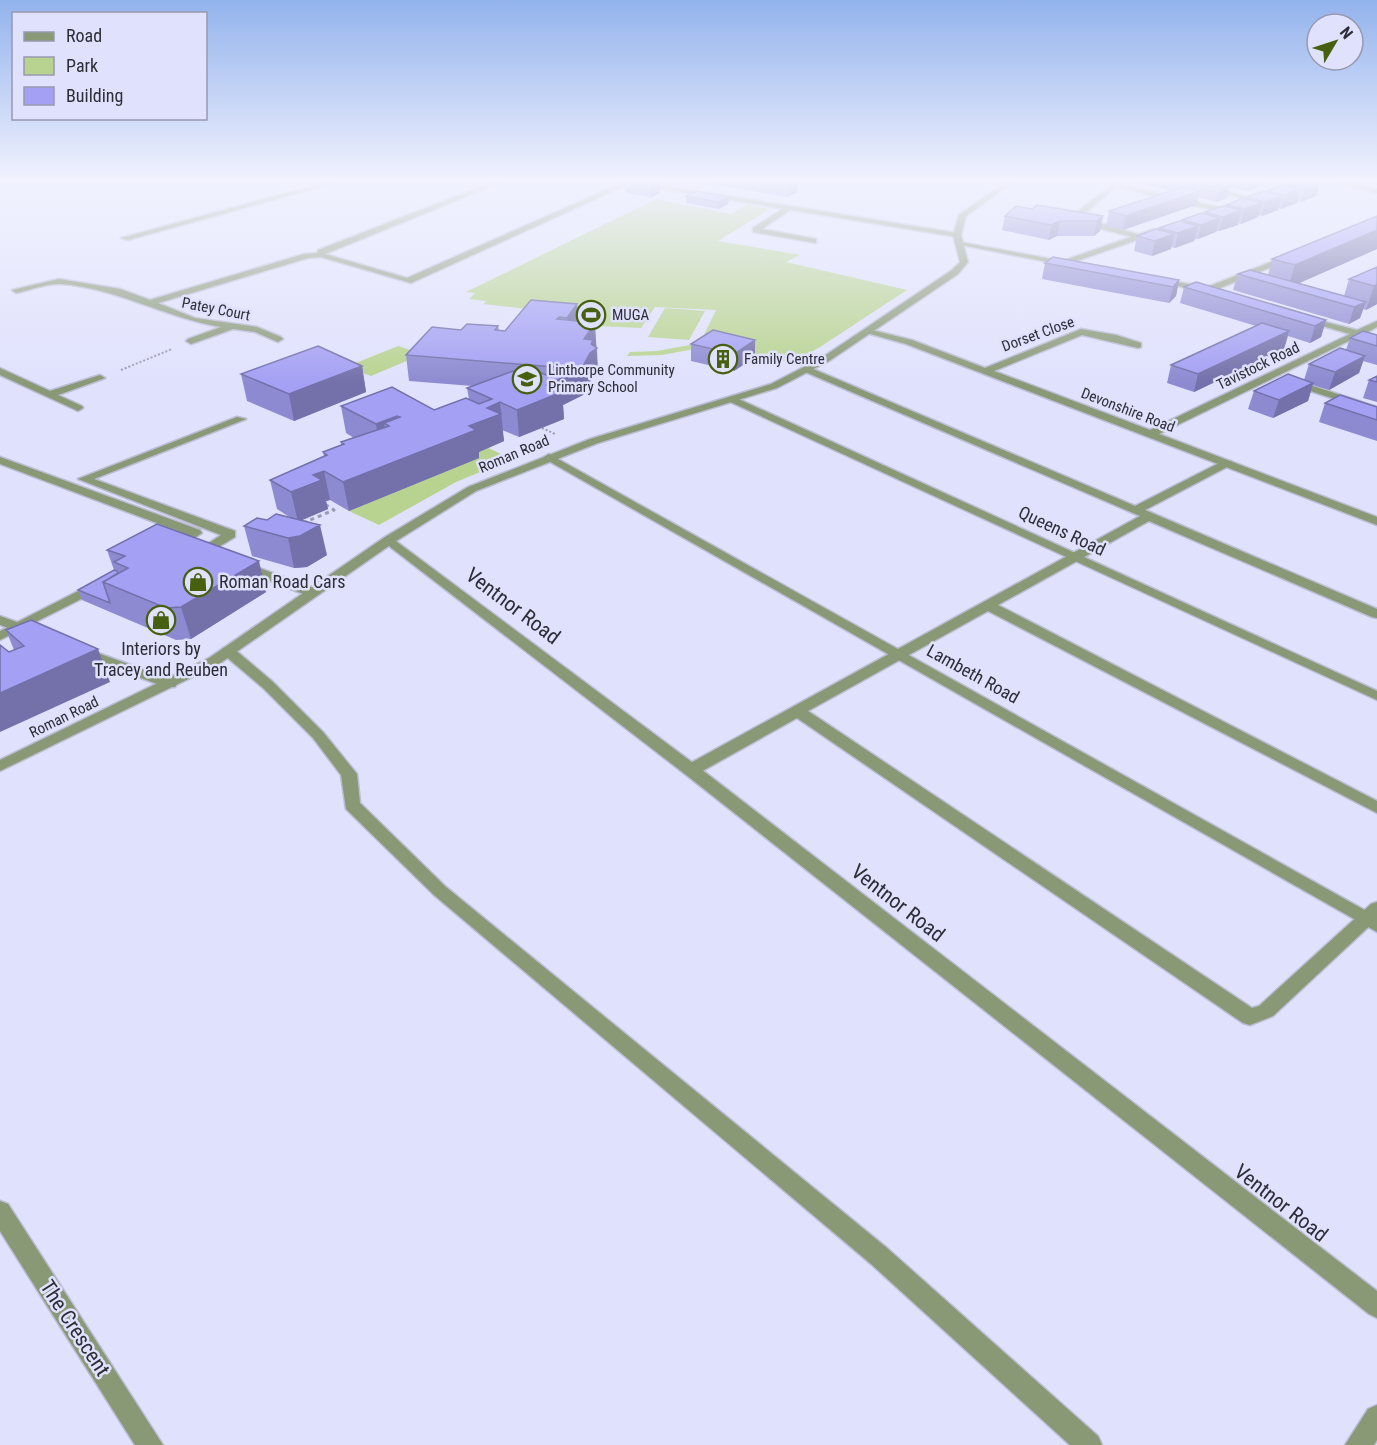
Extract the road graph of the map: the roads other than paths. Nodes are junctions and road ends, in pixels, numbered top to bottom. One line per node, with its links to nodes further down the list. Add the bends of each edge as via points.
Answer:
1 (327, 249): 7 (street)
2 (478, 249): 7 (street, via 408,281)
3 (961, 249): 20 (street, Roman Road, via 964,262 955,272)
4 (1001, 249): 8 (street)
5 (1102, 249): 8 (street)
6 (1303, 252): 14 (street)
7 (321, 255): 16 (street, Patey Court, via 289,259)
8 (1063, 263): 9 (street)
9 (1086, 267)
10 (69, 273): 12 (street)
11 (1153, 280): 14 (street)
12 (59, 281): 13 (street, Patey Court); 16 (street, Patey Court, via 120,292)
13 (16, 290)
14 (1208, 290): 15 (street)
15 (1220, 294)
16 (150, 303): 19 (street, Patey Court, via 193,320)
17 (1300, 317): 21 (street)
18 (1377, 324): 21 (street, Tavistock Road)
19 (232, 326): 22 (street, Patey Court); 24 (street)
20 (867, 332): 26 (street, Roman Road); 28 (street, Devonshire Road, via 909,342)
21 (1358, 333): 23 (street); 29 (street, Tavistock Road)
22 (278, 339)
23 (1377, 339)
24 (190, 341)
25 (1138, 345): 28 (street, Dorset Close, via 1081,332)
26 (806, 369): 32 (street, Roman Road, via 774,386); 40 (street)
27 (0, 370): 31 (street)
28 (985, 371): 36 (street, Devonshire Road)
29 (1272, 375): 34 (street); 36 (street, Tavistock Road)
30 (100, 378): 31 (street)
31 (51, 394): 33 (street)
32 (732, 399): 37 (street, Roman Road); 44 (street, Queens Road)
33 (78, 408)
34 (1377, 410)
35 (241, 419): 46 (street, via 84,479 231,534 203,551)
36 (1151, 434): 39 (street, Devonshire Road)
37 (549, 457): 42 (street, Roman Road, via 472,489); 55 (street, Lambeth Road)
38 (0, 460): 43 (street, via 196,533)
39 (1227, 464): 40 (street); 41 (street, Devonshire Road)
40 (1142, 513): 44 (street); 48 (street)
41 (1377, 521)
42 (389, 540): 46 (street, Roman Road); 60 (street, Ventnor Road)
43 (165, 550)
44 (1074, 556): 47 (street); 57 (street, Queens Road)
45 (113, 578): 50 (street)
46 (311, 592): 54 (street, Roman Road)
47 (988, 605): 55 (street); 61 (street)
48 (1377, 614)
49 (0, 620): 50 (street)
50 (19, 627): 51 (street); 52 (street)
51 (0, 636)
52 (51, 640)
53 (73, 648): 56 (street)
54 (228, 651): 56 (street, Roman Road); 67 (street, via 318,735 349,774 352,805 440,891 879,1256)
55 (900, 655): 58 (street); 62 (street, Lambeth Road)
56 (170, 684): 59 (street, Roman Road)
57 (1377, 696)
58 (797, 711): 60 (street); 62 (street, via 1250,1017 1266,1011)
59 (0, 766)
60 (691, 770): 64 (street, Ventnor Road)
61 (1377, 808)
62 (1374, 918)
63 (0, 1211): 66 (street, The Crescent)
64 (1377, 1306)
65 (1377, 1418): 68 (street)
66 (150, 1445)
67 (1089, 1445)
68 (1358, 1445)

